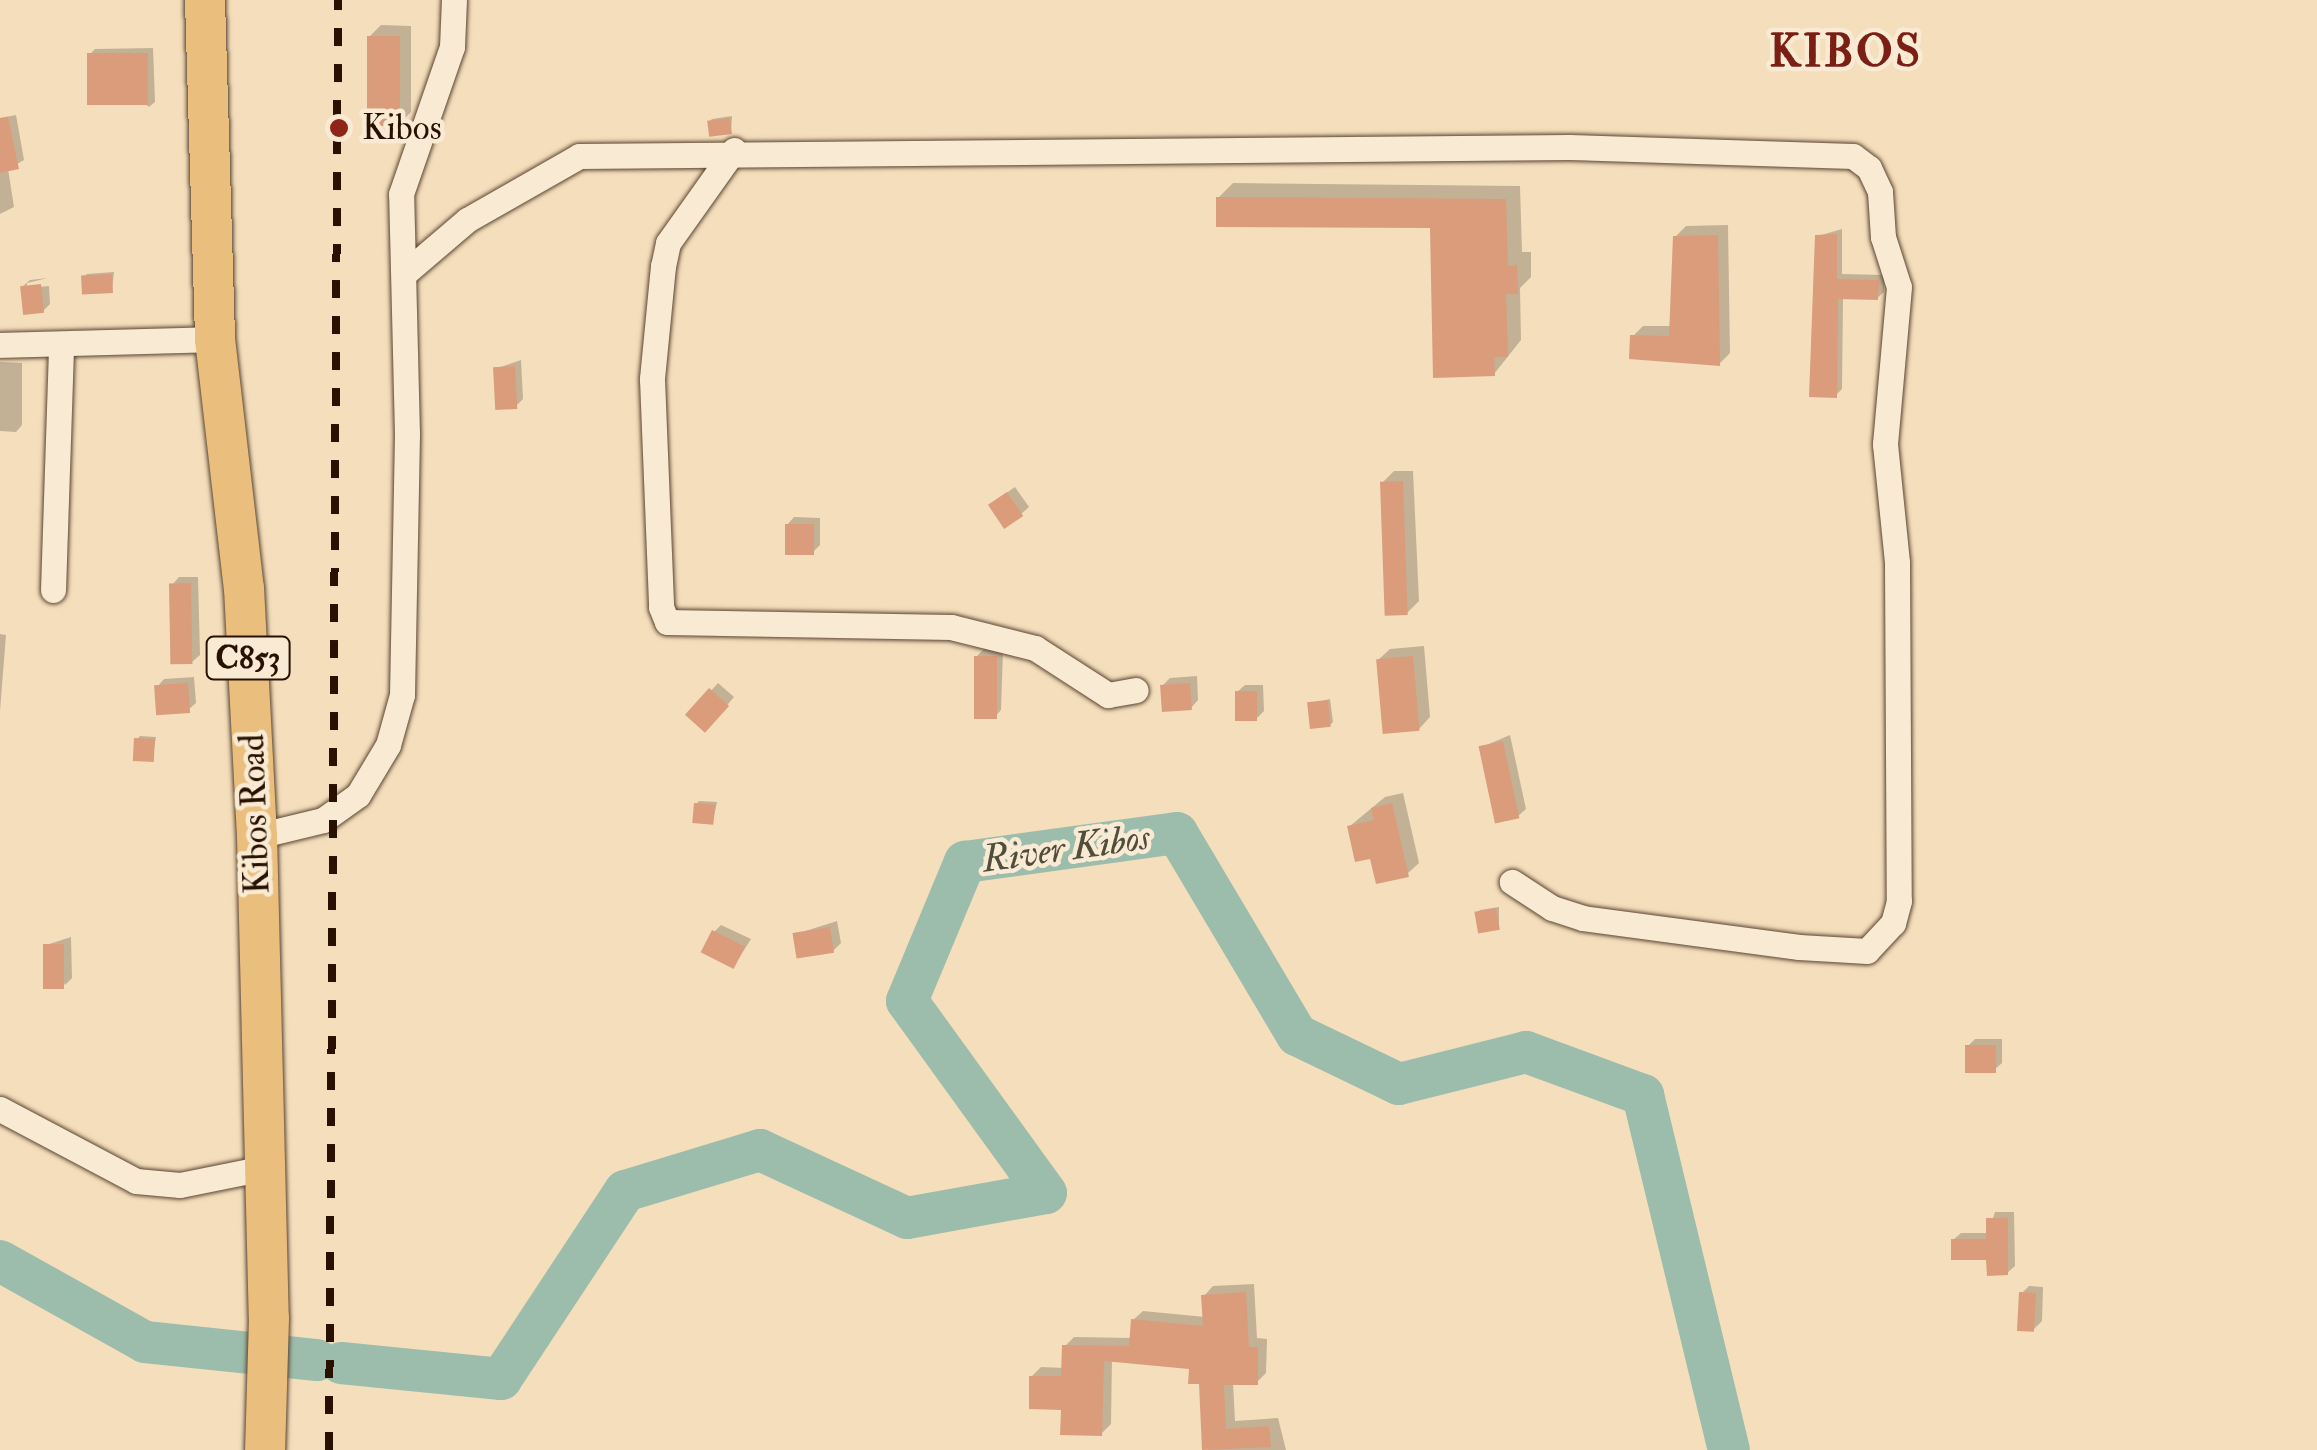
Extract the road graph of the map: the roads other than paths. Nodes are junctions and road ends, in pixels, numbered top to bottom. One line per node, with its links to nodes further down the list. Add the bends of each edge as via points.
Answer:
1 (205, 0): 5 (main road, Kibos Road / C853)
2 (454, 0): 4 (street, via 452,47 401,194)
3 (734, 150): 4 (street, via 579,156 466,220); 9 (street, via 668,244 663,266 652,379 661,607 667,622 950,626 1034,648 1108,695); 11 (street, via 1831,150 1869,168 1899,287 1885,444 1897,564 1899,900 1893,924 1867,950 1799,948 1583,918 1552,908)
4 (405, 273): 10 (street, via 402,695 388,745 358,795 322,820)
5 (215, 338): 6 (street); 10 (main road, Kibos Road / C853, via 244,588)
6 (61, 344): 7 (street); 8 (street)
7 (0, 345)
8 (53, 590)
9 (1136, 690)
10 (258, 836): 13 (main road, Kibos Road / C853)
11 (1512, 882)
12 (0, 1109): 13 (street, via 136,1181 180,1185)
13 (264, 1168): 14 (main road, Kibos Road / C853)
14 (265, 1450)

